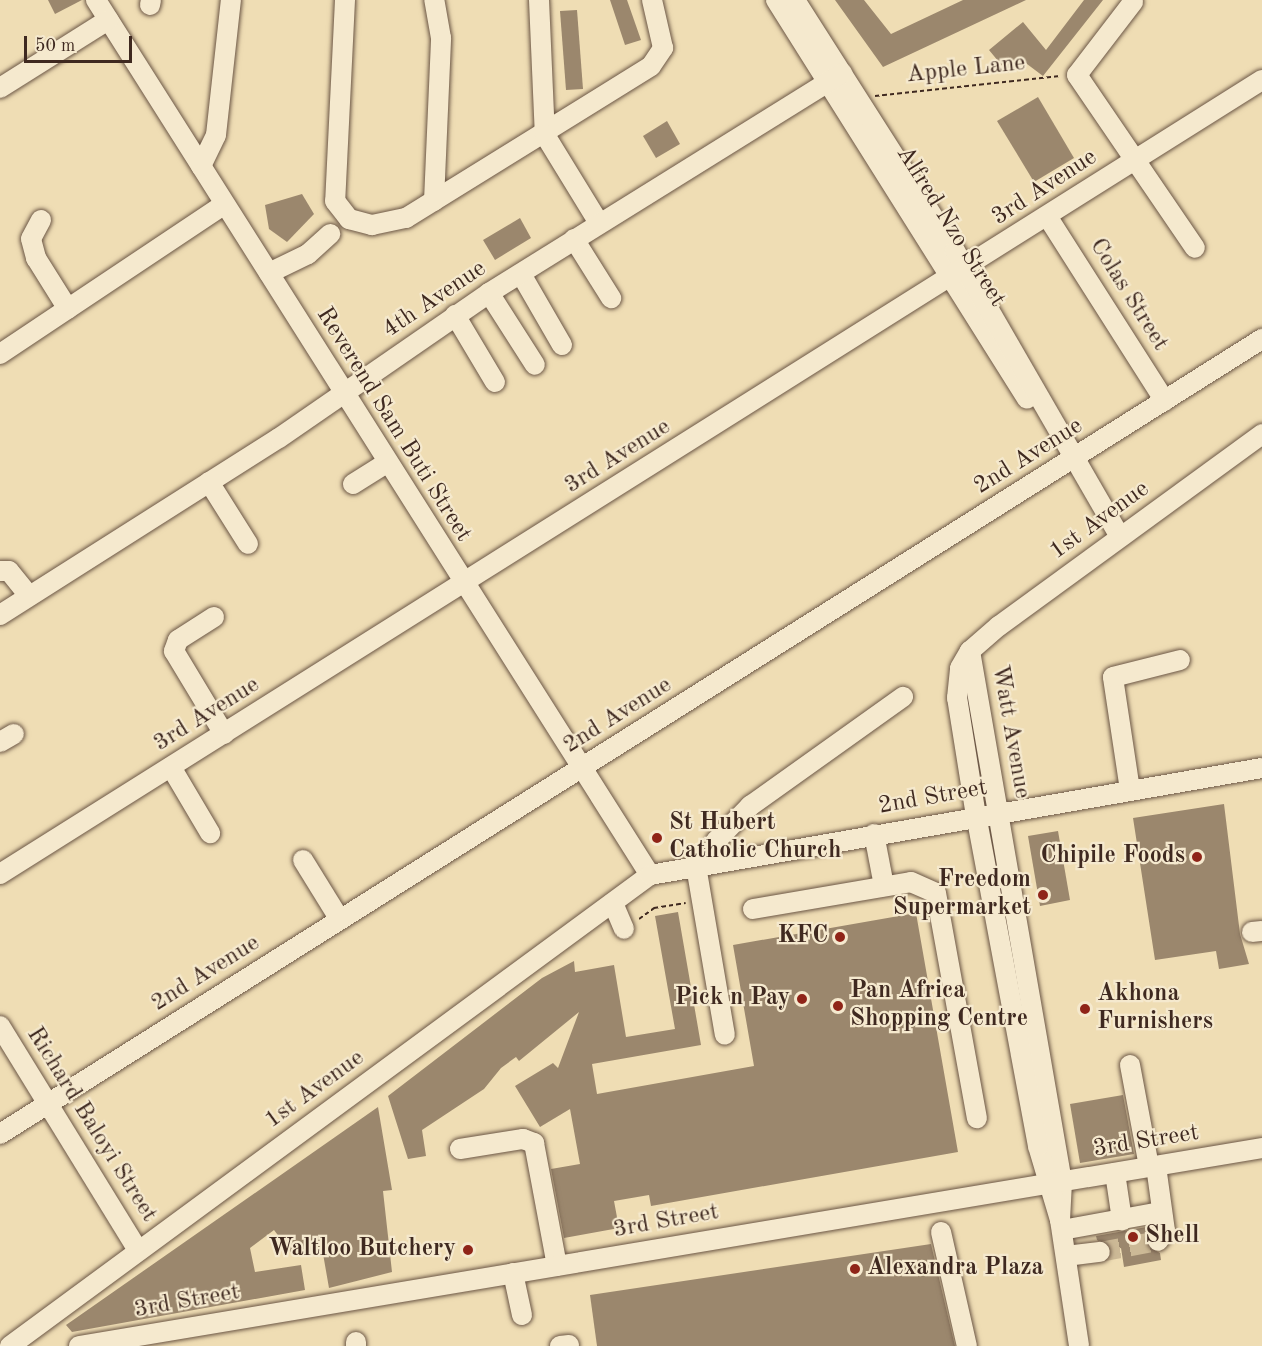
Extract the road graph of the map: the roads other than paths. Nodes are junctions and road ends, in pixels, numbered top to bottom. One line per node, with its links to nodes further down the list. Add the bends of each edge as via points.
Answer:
1 (96, 0): 10 (street, Reverend Sam Buti Street)
2 (231, 0): 16 (street, via 218,123)
3 (345, 0): 17 (street, via 335,201 349,219 372,225 406,218)
4 (434, 0): 17 (street, via 441,38)
5 (539, 0): 14 (street)
6 (652, 0): 14 (street, via 663,39 658,58)
7 (776, 0): 11 (street, Alfred Nzo Street)
8 (795, 0): 11 (street, Alfred Nzo Street)
9 (1133, 2): 15 (street, via 1077,75)
10 (108, 20): 13 (street); 16 (street, Reverend Sam Buti Street)
11 (835, 78): 21 (street, 4th Avenue); 27 (street, Alfred Nzo Street); 27 (street, Alfred Nzo Street, via 858,98)
12 (1262, 80): 15 (street, 3rd Avenue)
13 (0, 88)
14 (545, 135): 17 (street); 21 (street)
15 (1137, 159): 19 (street, 3rd Avenue); 24 (street)
16 (201, 166): 18 (street, Reverend Sam Buti Street)
17 (434, 201)
18 (225, 204): 25 (street, Reverend Sam Buti Street); 30 (street)
19 (1047, 216): 27 (street, 3rd Avenue); 38 (street, Colas Street)
20 (41, 220): 30 (street, via 31,239 36,258)
21 (599, 223): 23 (street, 4th Avenue)
22 (330, 234): 25 (street, via 308,254)
23 (574, 239): 26 (street, 4th Avenue); 29 (street)
24 (1195, 248)
25 (268, 273): 37 (street, Reverend Sam Buti Street)
26 (521, 274): 28 (street, 4th Avenue); 33 (street)
27 (959, 274): 40 (street, Alfred Nzo Street); 47 (street, 3rd Avenue)
28 (489, 293): 31 (street, 4th Avenue); 35 (street)
29 (611, 298)
30 (68, 309): 34 (street)
31 (455, 315): 36 (street); 37 (street, 4th Avenue)
32 (1262, 339): 38 (street, 2nd Avenue)
33 (562, 345)
34 (0, 354)
35 (535, 365)
36 (495, 382)
37 (345, 394): 41 (street, Reverend Sam Buti Street); 42 (street, 4th Avenue)
38 (1165, 401): 40 (street, 2nd Avenue)
39 (1262, 434): 44 (street, 1st Avenue)
40 (1073, 460): 44 (street, Alfred Nzo Street); 57 (street, 2nd Avenue)
41 (386, 463): 43 (street); 47 (street, Reverend Sam Buti Street)
42 (209, 482): 45 (street); 48 (street, 4th Avenue)
43 (353, 484)
44 (1120, 537): 51 (street, 1st Avenue)
45 (248, 544)
46 (0, 571): 48 (street, via 9,572)
47 (463, 585): 54 (street, 3rd Avenue); 57 (street, Reverend Sam Buti Street)
48 (29, 596): 49 (street, 4th Avenue)
49 (0, 615)
50 (214, 617): 54 (street, via 178,640 174,651)
51 (970, 651): 59 (street, Watt Avenue); 60 (street, Watt Avenue, via 957,682)
52 (1180, 660): 58 (street, via 1113,677)
53 (903, 697): 64 (street, via 750,806 716,841)
54 (224, 734): 55 (street, 3rd Avenue)
55 (171, 767): 61 (street); 65 (street, 3rd Avenue)
56 (1262, 768): 58 (street, 2nd Street)
57 (581, 769): 66 (street, Reverend Sam Buti Street); 70 (street, 2nd Avenue)
58 (1130, 790): 59 (street, 2nd Street)
59 (998, 812): 60 (street, 2nd Street); 82 (street, Watt Avenue)
60 (976, 816): 62 (street, 2nd Street); 82 (street, Watt Avenue)
61 (210, 833)
62 (874, 834): 64 (street, 2nd Street); 67 (street)
63 (303, 860): 70 (street)
64 (705, 865): 66 (street, 2nd Street); 73 (street, via 701,902)
65 (0, 874)
66 (650, 875): 68 (street, 1st Avenue)
67 (884, 886): 69 (street); 76 (street, via 911,882 936,893)
68 (614, 903): 71 (street); 88 (street, 1st Avenue)
69 (753, 909)
70 (340, 920): 75 (street, 2nd Avenue)
71 (624, 928)
72 (0, 1026): 75 (street, Richard Baloyi Street)
73 (725, 1035)
74 (1131, 1065): 80 (street)
75 (47, 1104): 77 (street, 2nd Avenue); 88 (street, Richard Baloyi Street)
76 (977, 1118)
77 (0, 1134)
78 (1262, 1148): 80 (street, 3rd Street)
79 (460, 1149): 91 (street, via 524,1139 534,1143)
80 (1152, 1167): 81 (street, 3rd Street); 83 (street)
81 (1116, 1173): 82 (street, 3rd Street); 84 (street)
82 (1054, 1183): 85 (street, Watt Avenue); 91 (street, 3rd Street)
83 (1161, 1212): 84 (street); 87 (street, via 1164,1238)
84 (1122, 1220): 85 (street)
85 (1061, 1225): 90 (street, Watt Avenue)
86 (941, 1232): 97 (street)
87 (1158, 1241)
88 (138, 1250): 95 (street, 1st Avenue)
89 (1100, 1252): 90 (street)
90 (1066, 1256): 98 (street, Watt Avenue)
91 (557, 1266): 92 (street, 3rd Street)
92 (513, 1274): 93 (street); 94 (street, 3rd Street)
93 (522, 1315)
94 (165, 1339): 96 (street, 3rd Street)
95 (10, 1346)
96 (79, 1346)
97 (967, 1346)
98 (1079, 1346)

